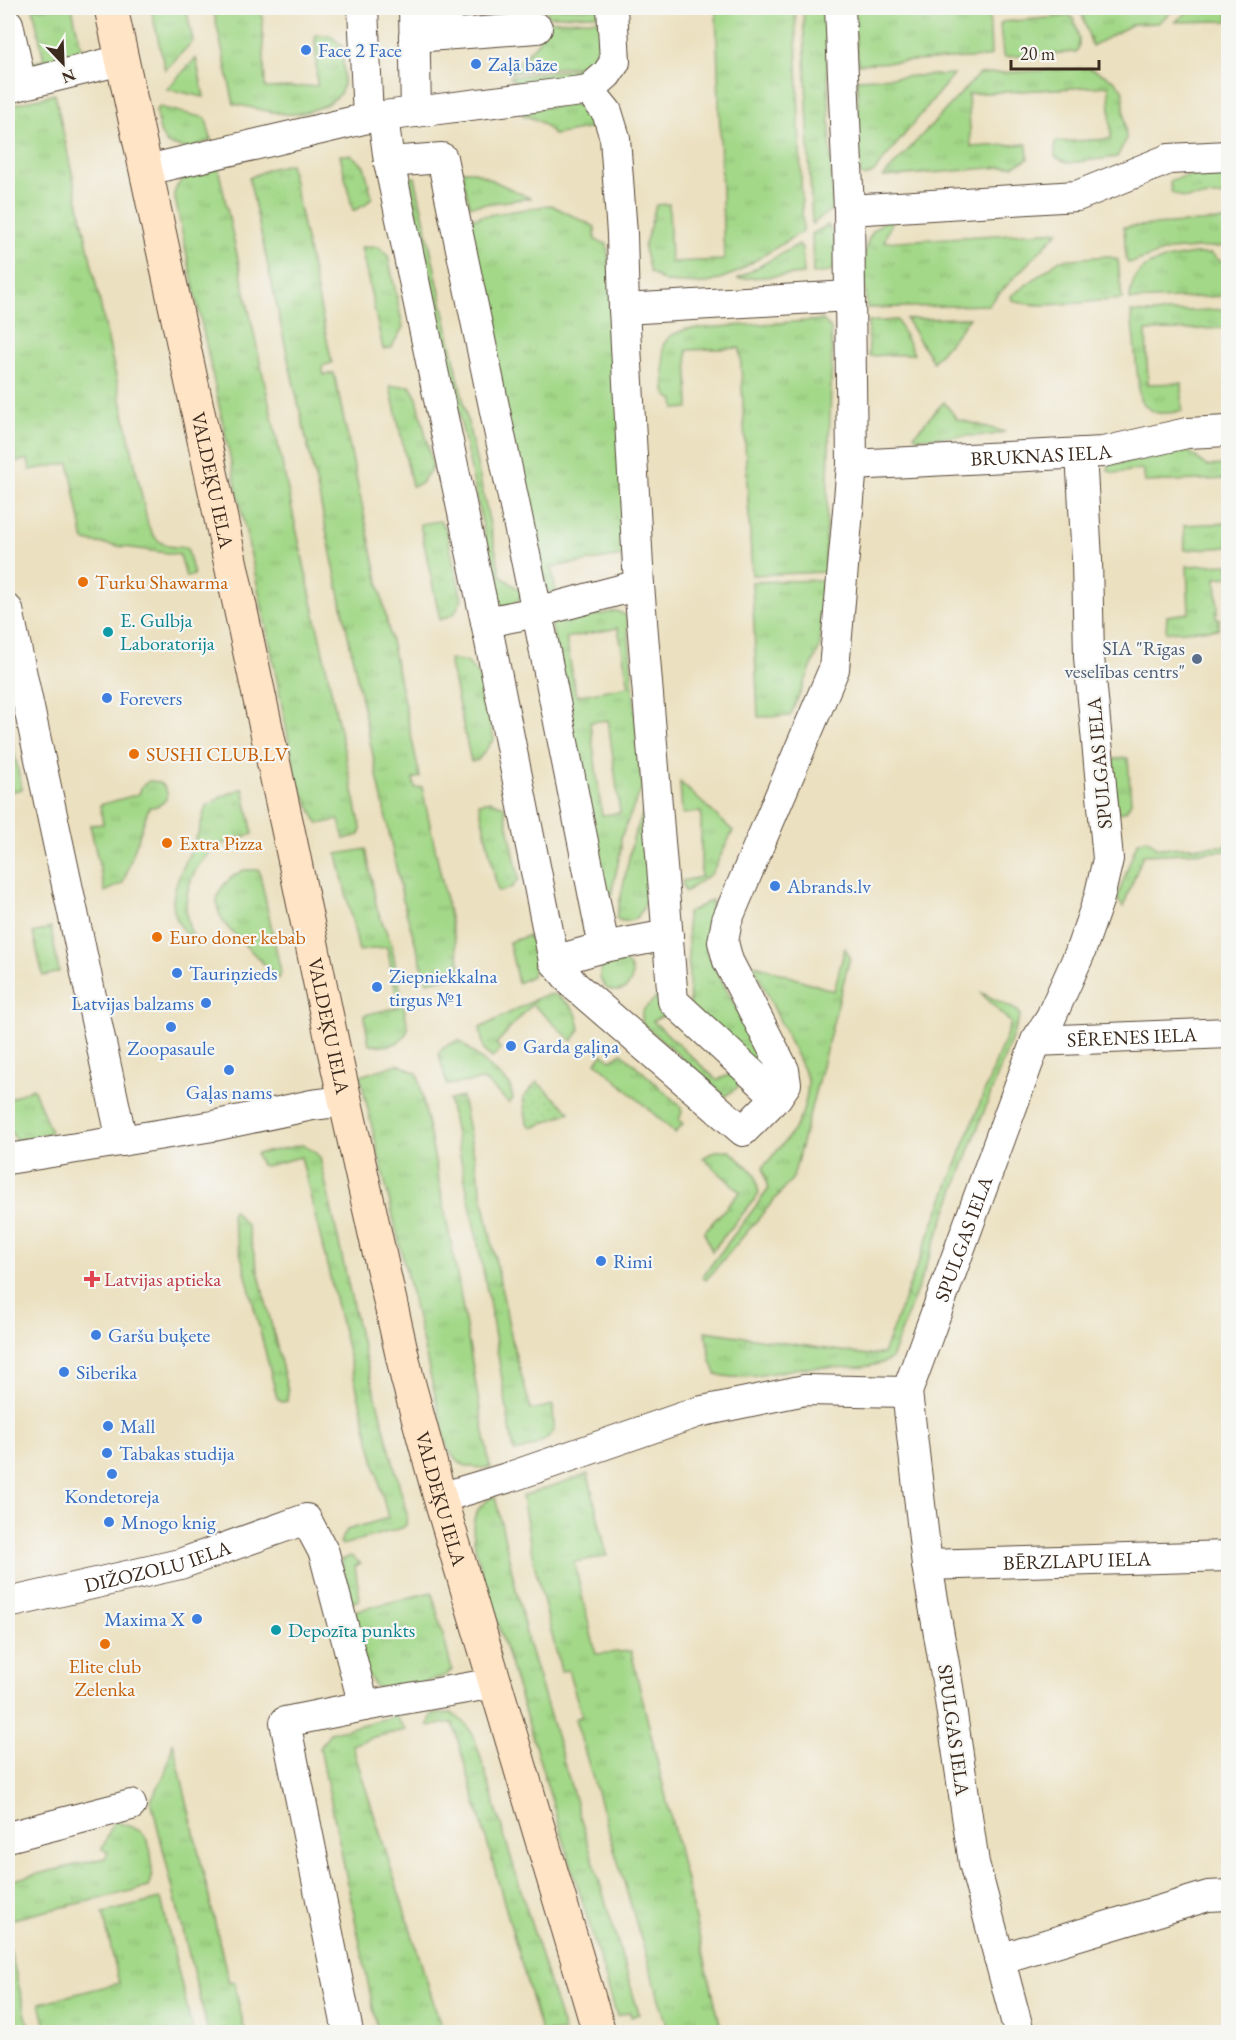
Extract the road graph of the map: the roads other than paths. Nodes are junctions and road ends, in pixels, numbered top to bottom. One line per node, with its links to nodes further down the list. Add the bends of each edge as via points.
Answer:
1 (111, 8): 9 (street, VALDEĶU IELA)
2 (363, 8): 13 (street)
3 (450, 8): 6 (street)
4 (612, 8): 11 (street, via 615,62)
5 (840, 8): 17 (street)
6 (414, 22): 8 (street); 12 (street)
7 (8, 24): 10 (street)
8 (537, 28)
9 (122, 60): 10 (street); 16 (street, VALDEĶU IELA)
10 (14, 86)
11 (589, 90): 12 (street); 19 (street, via 607,112 615,138)
12 (416, 112): 13 (street)
13 (376, 117): 15 (street); 16 (street)
14 (1228, 156): 17 (street, via 1169,159 1077,196)
15 (389, 162): 25 (street, via 442,158); 26 (street)
16 (147, 170): 33 (street, VALDEĶU IELA)
17 (849, 210): 18 (street)
18 (849, 296): 19 (street); 22 (street)
19 (624, 309): 23 (street)
20 (1228, 431): 21 (street, BRUKNAS IELA, via 1187,433)
21 (1081, 453): 22 (street, BRUKNAS IELA); 31 (street, SPULGAS IELA, via 1089,657 1108,859 1079,955)
22 (852, 465): 32 (street, via 834,669 756,851 723,942 728,961 784,1070 786,1084)
23 (639, 585): 25 (street); 27 (street)
24 (8, 610): 34 (street)
25 (537, 612): 26 (street); 28 (street)
26 (486, 622): 29 (street)
27 (668, 935): 28 (street); 32 (street, via 673,1001)
28 (604, 947): 29 (street)
29 (554, 961): 32 (street, via 574,985 743,1131)
30 (1228, 1033): 31 (street, SĒRENES IELA)
31 (1036, 1041): 36 (street, SPULGAS IELA)
32 (777, 1097)
33 (345, 1101): 34 (street); 37 (street, VALDEĶU IELA, via 406,1377)
34 (122, 1141): 35 (street)
35 (8, 1159)
36 (907, 1392): 37 (street, via 805,1390 698,1412); 39 (street, SPULGAS IELA)
37 (440, 1498): 41 (street, VALDEĶU IELA)
38 (1228, 1556): 39 (street, BĒRZLAPU IELA)
39 (927, 1565): 46 (street, SPULGAS IELA, via 974,1863)
40 (8, 1603): 42 (street, DIŽOZOLU IELA, via 180,1564 306,1520 324,1553)
41 (495, 1683): 42 (street); 48 (street, VALDEĶU IELA)
42 (364, 1706): 47 (street, via 285,1722)
43 (131, 1805): 44 (street)
44 (8, 1837)
45 (1228, 1895): 46 (street, via 1208,1896)
46 (999, 1959): 49 (street, SPULGAS IELA)
47 (348, 2032)
48 (599, 2032)
49 (1019, 2032)

